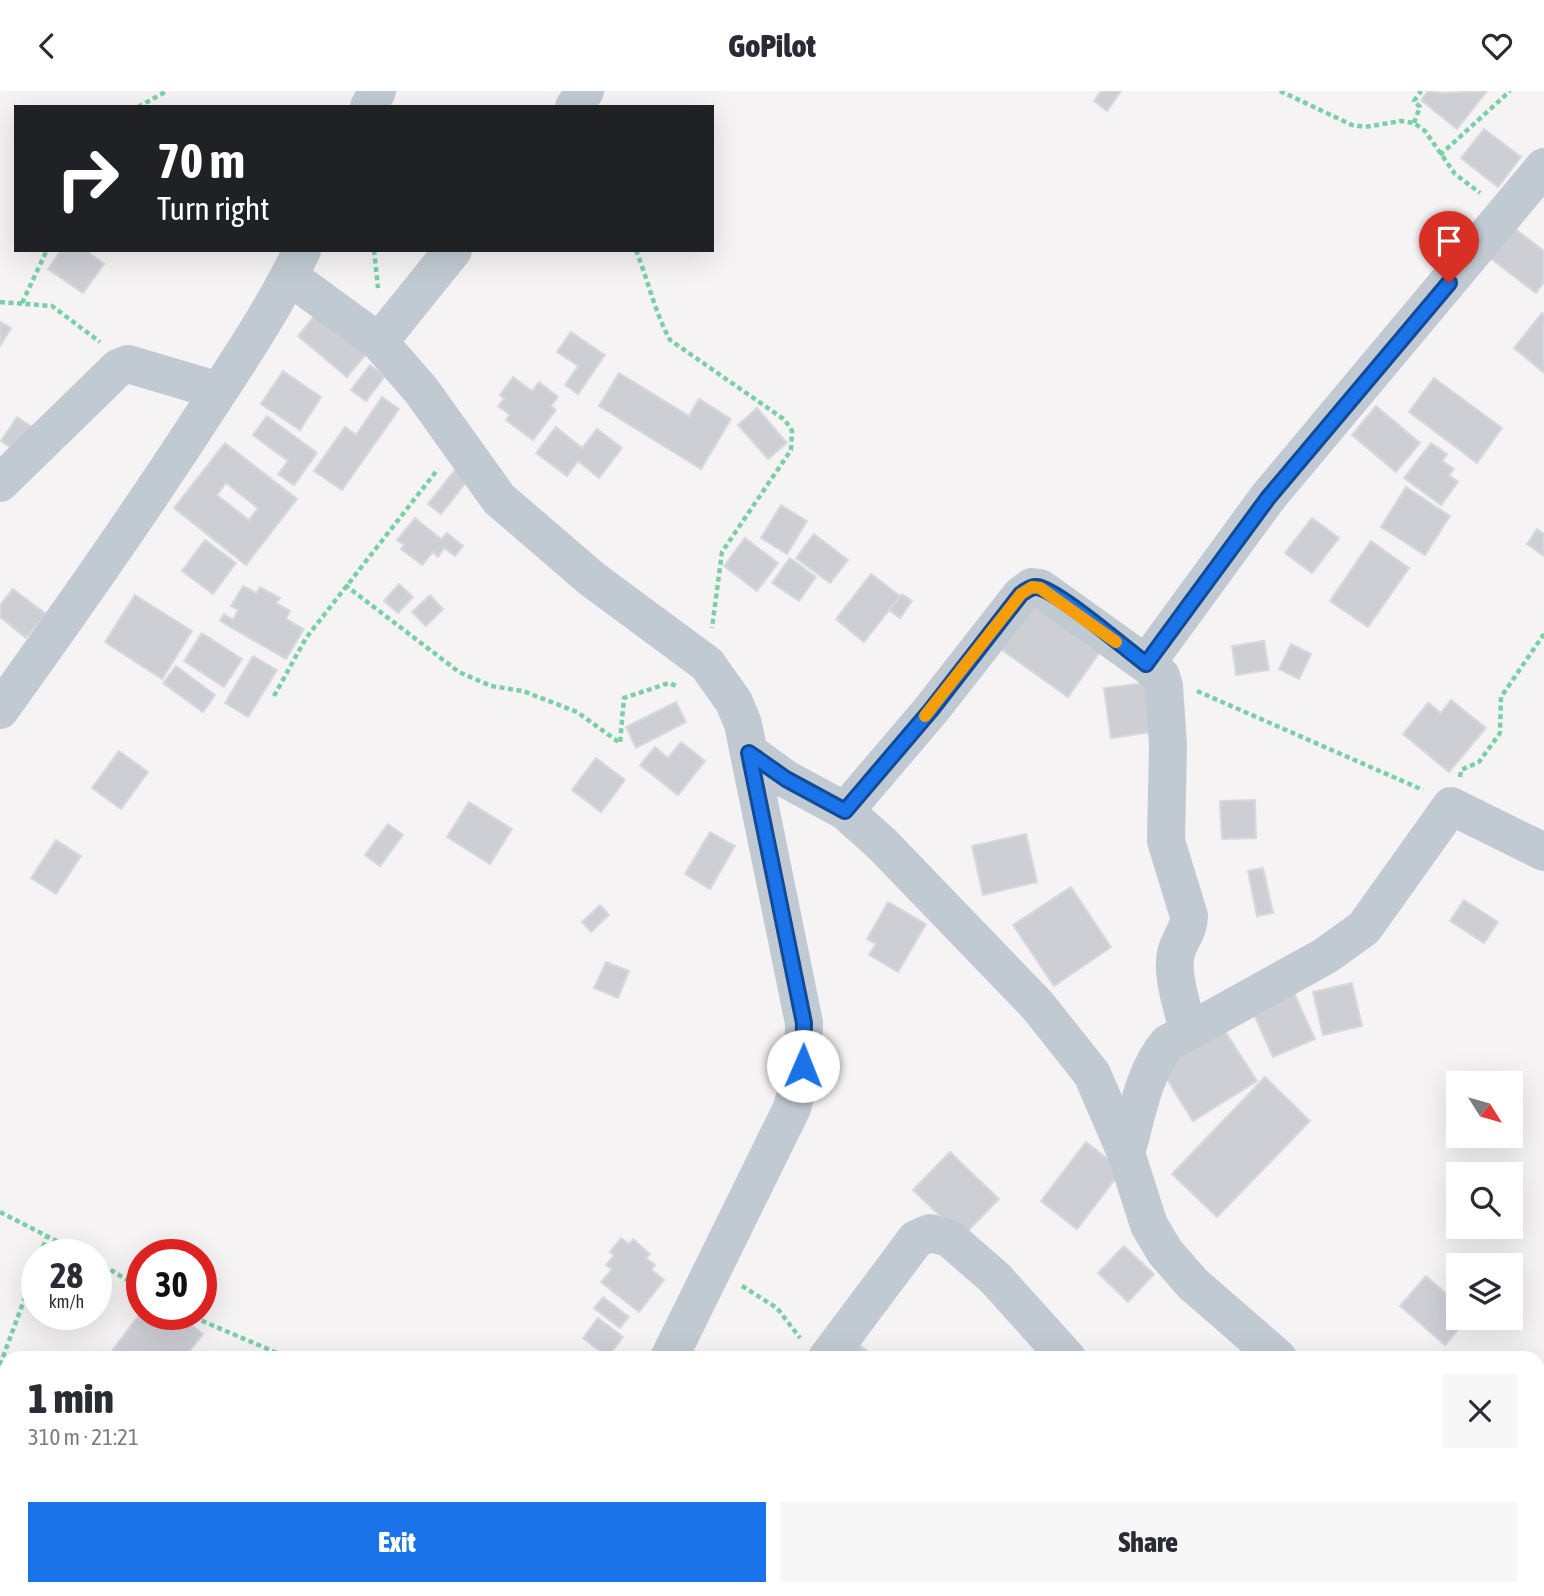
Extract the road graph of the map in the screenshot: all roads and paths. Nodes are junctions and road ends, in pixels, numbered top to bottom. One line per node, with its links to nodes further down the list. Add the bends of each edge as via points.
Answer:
1 (167, 91): 5 (path)
2 (1280, 91): 6 (path, via 1352,125)
3 (1421, 91): 6 (path, via 1414,101 1420,107)
4 (1510, 91): 7 (path)
5 (142, 105)
6 (1414, 123): 7 (path)
7 (1440, 155): 9 (path, via 1455,174)
8 (1544, 167): 9 (street)
9 (1508, 214): 23 (street, via 1282,480)
10 (46, 252): 15 (path)
11 (451, 252): 16 (street)
12 (637, 252): 24 (path, via 670,340 785,420 792,432 792,450 722,552)
13 (296, 264): 16 (street); 18 (street)
14 (0, 302): 15 (path)
15 (22, 303): 17 (path, via 51,306)
16 (379, 342): 19 (street)
17 (128, 364): 18 (street); 20 (street, via 118,368)
18 (219, 391): 26 (street, via 110,559)
19 (459, 444): 21 (path); 24 (street, via 499,499)
20 (0, 483)
21 (345, 585): 24 (path, via 458,672 577,712 620,743 624,698); 25 (path, via 306,638)
22 (1544, 634): 28 (path, via 1501,697 1500,733 1479,762 1461,770)
23 (1153, 670): 28 (path); 29 (street, via 1063,602 1032,587 1021,594); 31 (street, via 1167,717 1166,841 1189,916 1176,954)
24 (695, 675): 27 (street, via 734,702)
25 (274, 696)
26 (0, 710)
27 (749, 753): 29 (street); 37 (street, via 804,1023 803,1066 792,1108)
28 (1449, 804): 30 (street); 31 (street, via 1364,928 1325,956)
29 (845, 811): 32 (street, via 882,844 1068,1042 1092,1074)
30 (1544, 852)
31 (1188, 1031): 32 (street, via 1168,1043 1157,1057)
32 (1126, 1153): 46 (street, via 1149,1225 1165,1252 1193,1284)
33 (0, 1212): 34 (path)
34 (47, 1236): 35 (path); 36 (path)
35 (46, 1239)
36 (53, 1239)
37 (715, 1268): 42 (street); 43 (path, via 778,1308)
38 (21, 1308): 40 (path)
39 (217, 1327): 41 (path)
40 (5, 1351)
41 (273, 1351)
42 (673, 1351)
43 (816, 1351)
44 (820, 1351): 45 (street, via 916,1239 930,1233 949,1238 995,1278)
45 (1061, 1351)
46 (1270, 1351)

